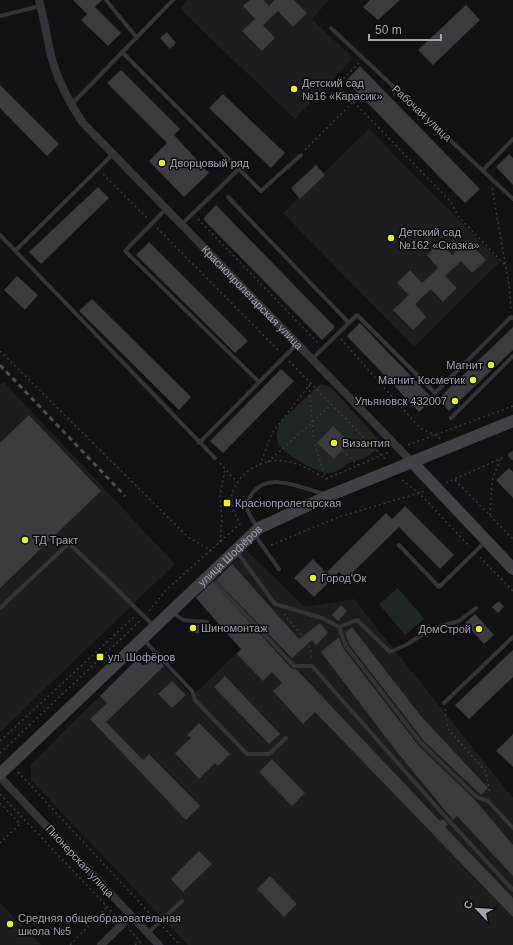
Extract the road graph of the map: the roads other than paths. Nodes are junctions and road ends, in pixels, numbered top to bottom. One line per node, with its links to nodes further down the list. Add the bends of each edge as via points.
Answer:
1 (106, 0): 6 (lane)
2 (173, 0): 6 (lane)
3 (39, 3): 4 (lane); 8 (street, Краснопролетарская улица, via 53,62)
4 (0, 16)
5 (331, 28): 13 (lane, Рабочая улица)
6 (137, 38): 7 (lane)
7 (122, 52): 8 (lane); 12 (lane)
8 (71, 105): 10 (street, Краснопролетарская улица, via 83,123)
9 (513, 139): 13 (lane)
10 (112, 154): 16 (street, Краснопролетарская улица); 19 (lane, via 99,170)
11 (301, 155): 12 (lane, via 261,191)
12 (239, 169): 17 (lane)
13 (483, 170): 15 (lane, Рабочая улица)
14 (228, 197): 21 (lane)
15 (513, 199)
16 (166, 209): 17 (street, Краснопролетарская улица); 25 (lane, via 125,251)
17 (181, 225): 22 (street, Краснопролетарская улица)
18 (0, 235): 19 (lane)
19 (16, 250): 28 (lane)
20 (512, 318): 21 (lane, via 435,393 357,315)
21 (349, 323): 24 (lane)
22 (297, 344): 24 (street, Краснопролетарская улица); 25 (lane)
23 (513, 356): 26 (lane)
24 (312, 360): 30 (street, Краснопролетарская улица)
25 (259, 382): 28 (lane)
26 (451, 418)
27 (513, 421): 30 (street, улица Шофёров)
28 (199, 443): 29 (lane)
29 (215, 458)
30 (413, 463): 31 (street, улица Шофёров); 33 (street, Краснопролетарская улица)
31 (328, 496): 32 (street, улица Шофёров); 32 (lane, via 282,482 265,483 252,493 247,504)
32 (256, 531): 35 (street, улица Шофёров); 37 (lane, via 263,549)
33 (486, 540): 34 (lane, via 439,587); 36 (street, Краснопролетарская улица)
34 (399, 545)
35 (236, 550): 41 (street, улица Шофёров); 44 (lane, via 275,604 322,618)
36 (513, 568)
37 (279, 569)
38 (216, 583): 52 (lane, via 294,666 312,666)
39 (0, 608): 43 (lane, via 69,543)
40 (476, 608): 44 (lane, via 459,621 431,629 390,652 357,620)
41 (171, 612): 42 (lane, via 183,620); 43 (street, улица Шофёров)
42 (207, 622)
43 (156, 627): 46 (street, улица Шофёров)
44 (339, 627): 51 (lane, via 346,646 422,743 477,797 488,801)
45 (513, 638): 47 (lane)
46 (143, 639): 48 (lane, via 192,691 195,700 247,754 269,754); 49 (street, улица Шофёров)
47 (444, 703)
48 (286, 738)
49 (0, 774)
50 (0, 777): 54 (street, Пионерская улица)
51 (513, 828)
52 (513, 890)
53 (182, 901): 55 (lane)
54 (132, 916): 55 (street, Пионерская улица); 56 (street)
55 (148, 933): 57 (street, Пионерская улица)
56 (101, 945)
57 (159, 945)

